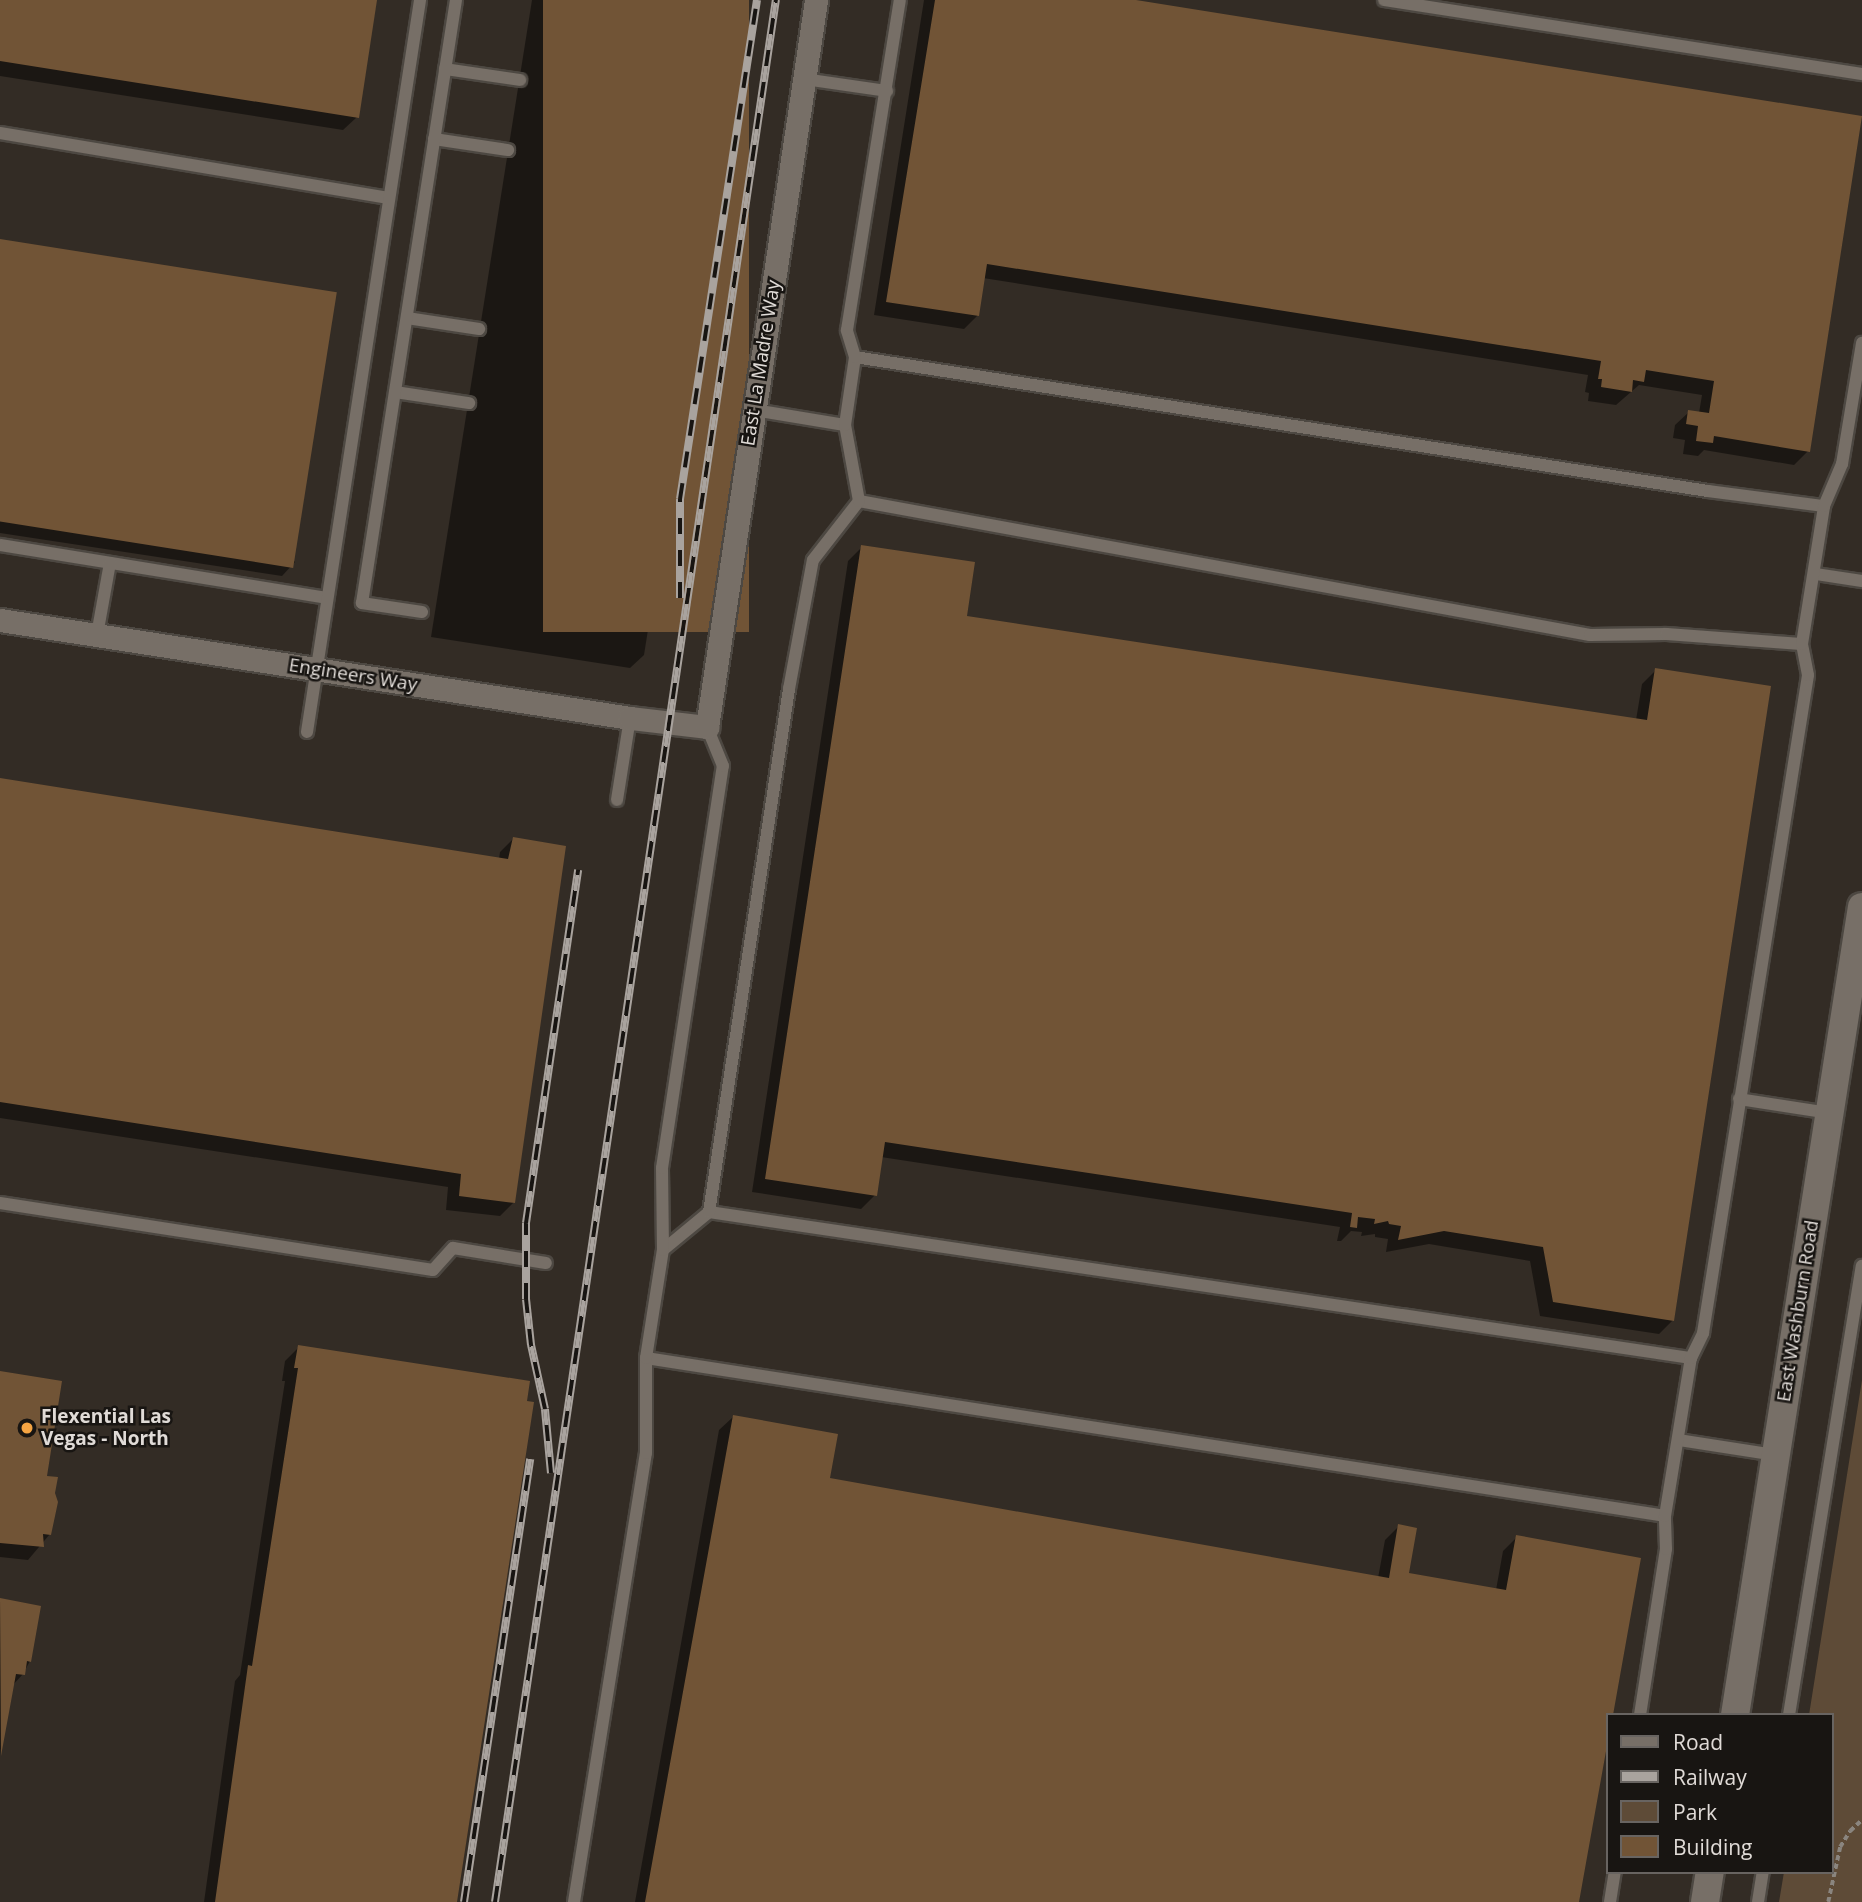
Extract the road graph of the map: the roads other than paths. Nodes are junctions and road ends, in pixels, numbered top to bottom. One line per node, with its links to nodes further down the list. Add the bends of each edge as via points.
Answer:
1 (420, 0): 14 (lane)
2 (456, 0): 6 (lane)
3 (816, 0): 8 (street, East La Madre Way)
4 (900, 0): 10 (lane)
5 (1384, 0): 7 (lane)
6 (445, 69): 9 (lane); 12 (lane)
7 (1862, 75)
8 (804, 79): 10 (lane); 21 (street, East La Madre Way)
9 (520, 80)
10 (887, 91): 18 (lane, via 847,330)
11 (0, 134): 14 (lane)
12 (434, 139): 13 (lane); 15 (lane)
13 (508, 150)
14 (389, 198): 29 (lane)
15 (407, 318): 16 (lane); 19 (lane)
16 (479, 329)
17 (1862, 343): 24 (lane, via 1842,464)
18 (855, 357): 22 (lane); 24 (lane)
19 (395, 392): 20 (lane); 30 (lane, via 362,603)
20 (469, 403)
21 (754, 410): 22 (lane); 36 (street, East La Madre Way)
22 (845, 425): 23 (lane)
23 (859, 501): 33 (lane, via 1590,635 1666,634); 43 (lane, via 813,560)
24 (1824, 506): 27 (lane)
25 (0, 545): 26 (lane)
26 (110, 563): 29 (lane); 32 (lane)
27 (1816, 574): 28 (lane); 33 (lane)
28 (1862, 581)
29 (327, 598): 34 (lane)
30 (422, 612)
31 (0, 620): 32 (street, Engineers Way)
32 (97, 635): 34 (street, Engineers Way)
33 (1802, 644): 40 (lane, via 1808,674)
34 (316, 669): 35 (street, Engineers Way); 37 (lane)
35 (630, 718): 36 (street, Engineers Way); 38 (lane)
36 (707, 727): 44 (lane, via 723,766 662,1168)
37 (307, 732)
38 (617, 800)
39 (1862, 907): 41 (street, East Washburn Road)
40 (1739, 1099): 41 (lane); 48 (lane, via 1703,1333)
41 (1830, 1114): 50 (street, East Washburn Road)
42 (0, 1203): 45 (lane, via 433,1270 453,1248)
43 (709, 1212): 44 (lane); 48 (lane)
44 (663, 1250): 47 (lane)
45 (546, 1263)
46 (1862, 1266): 54 (lane)
47 (646, 1358): 51 (lane); 58 (lane, via 646,1453)
48 (1691, 1358): 49 (lane)
49 (1679, 1440): 50 (lane); 51 (lane)
50 (1776, 1455): 53 (street, East Washburn Road)
51 (1665, 1516): 52 (lane, via 1667,1549)
52 (1640, 1713)
53 (1735, 1713)
54 (1789, 1713)
55 (1615, 1874): 59 (lane)
56 (1710, 1874): 60 (street)
57 (1763, 1874): 61 (lane)
58 (574, 1902)
59 (1610, 1902)
60 (1705, 1902)
61 (1758, 1902)

